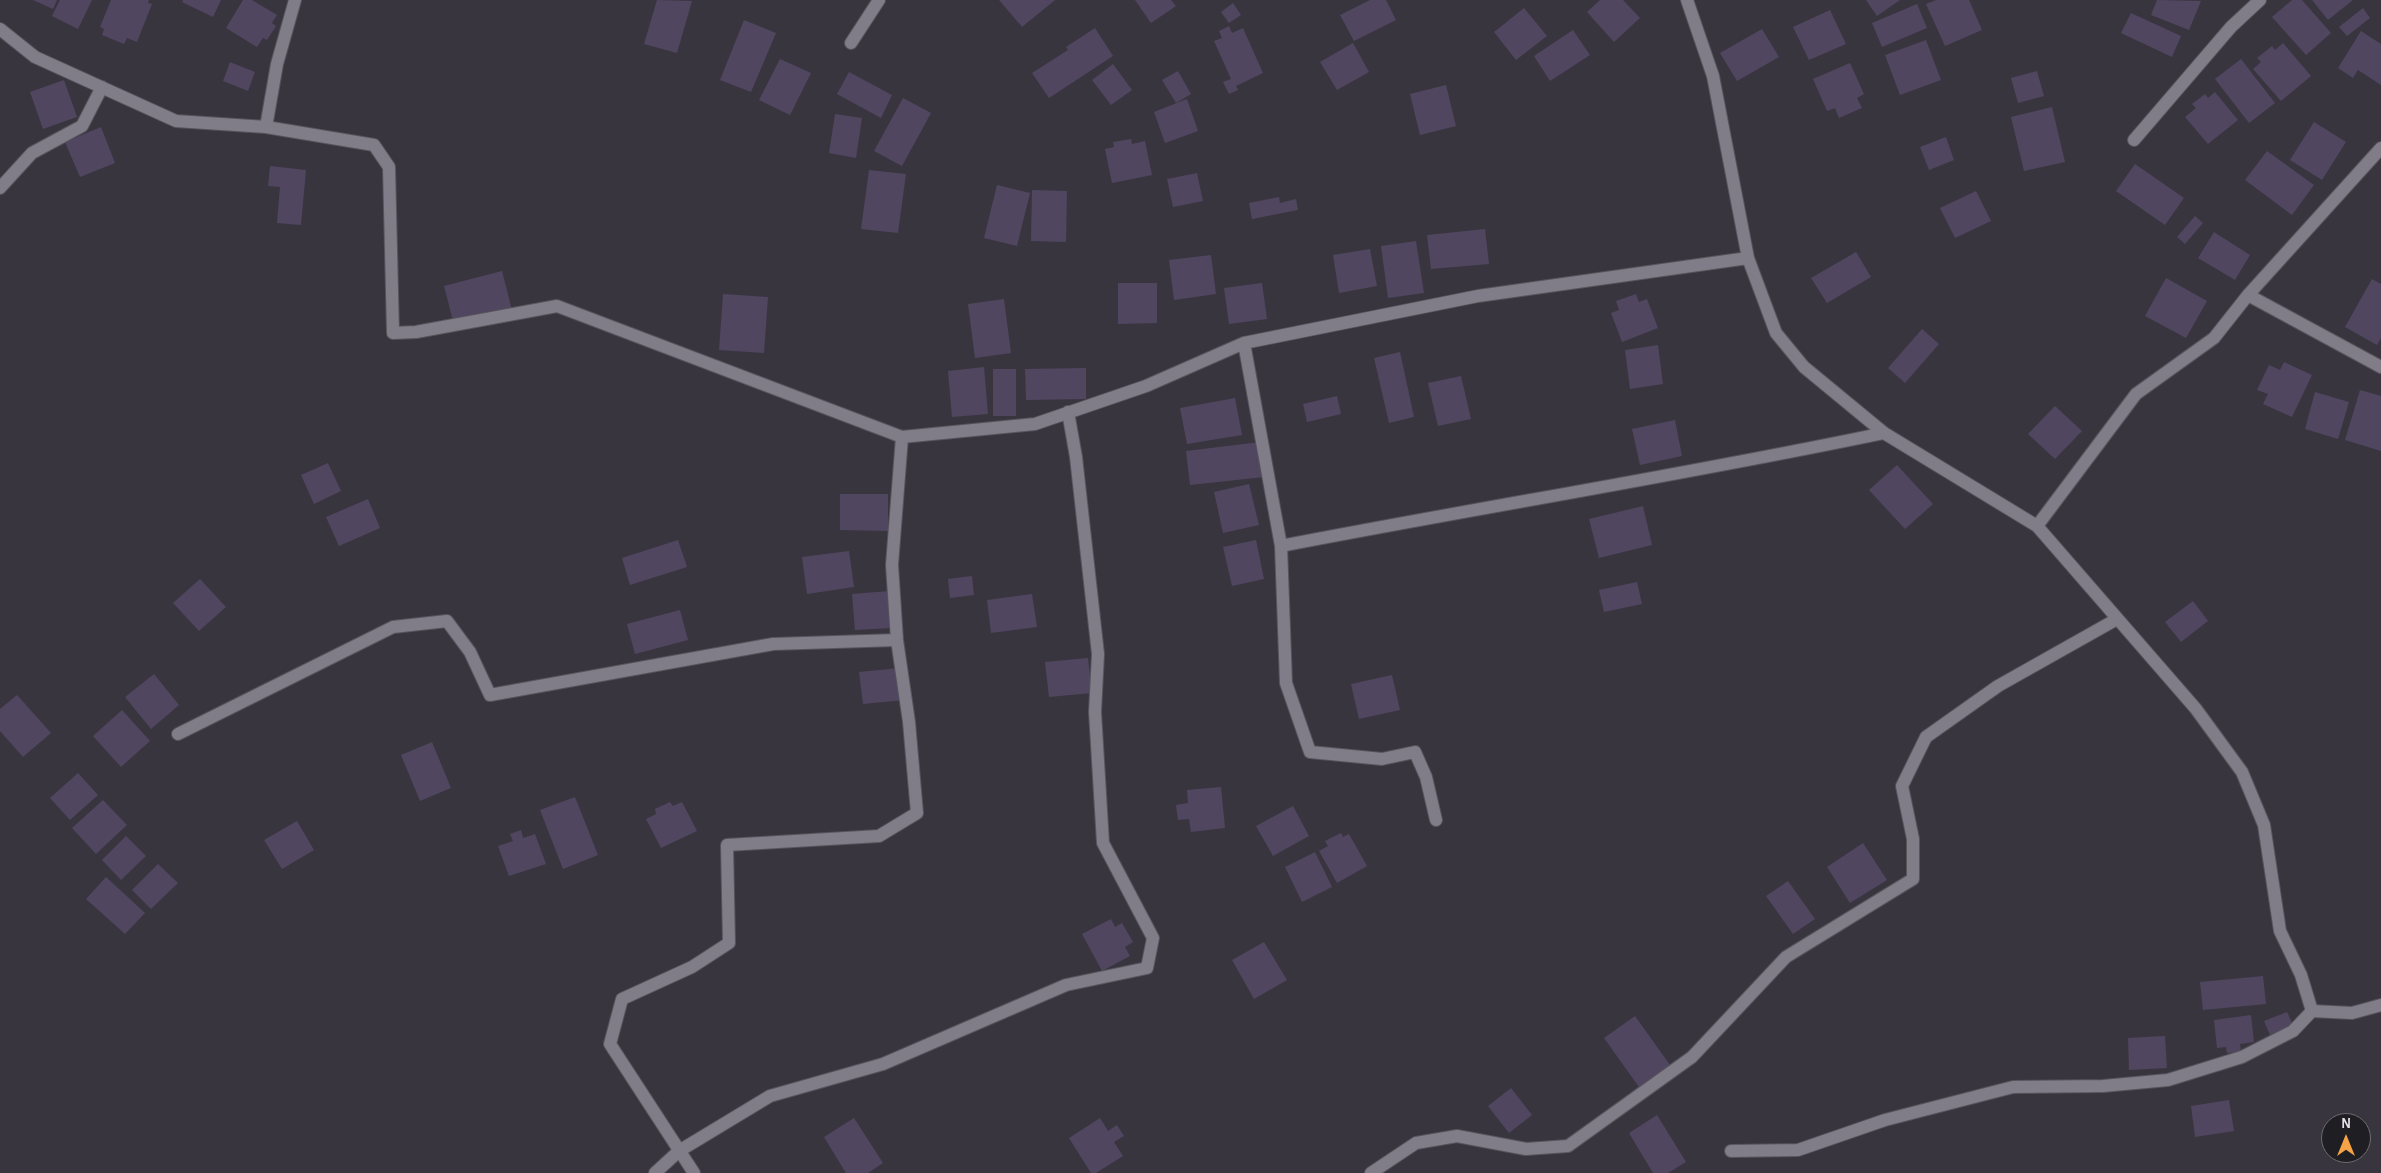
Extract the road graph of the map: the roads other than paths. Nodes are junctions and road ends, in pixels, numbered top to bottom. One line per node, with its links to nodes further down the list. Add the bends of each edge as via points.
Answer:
1 (295, 0): 8 (street, via 277,64)
2 (879, 0): 6 (street)
3 (1687, 0): 12 (street, via 1713,76)
4 (2260, 0): 9 (street, via 2231,27)
5 (0, 29): 7 (street, via 35,57)
6 (851, 43)
7 (102, 88): 8 (street, via 176,121); 11 (street, via 82,126 32,153)
8 (266, 127): 18 (street, via 374,145 389,167 393,333 416,332 557,306)
9 (2134, 140)
10 (2381, 148): 13 (street)
11 (0, 188)
12 (1748, 258): 14 (street, via 1478,296); 17 (street, via 1776,333 1804,367)
13 (2248, 295): 15 (street); 19 (street, via 2214,338 2136,394)
14 (1244, 343): 16 (street, via 1146,386); 20 (street)
15 (2381, 367)
16 (1068, 412): 18 (street, via 1035,424); 27 (street, via 1098,654 1095,712 1103,843 1153,938 1147,968 1066,985 883,1064 770,1096)
17 (1884, 433): 19 (street); 20 (street, via 1738,464)
18 (902, 437): 22 (street, via 892,565)
19 (2037, 526): 21 (street)
20 (1281, 546): 24 (street, via 1286,683 1310,752 1382,759 1415,752 1426,777)
21 (2117, 619): 26 (street, via 2196,709 2242,772 2264,825 2280,931 2301,975); 31 (street, via 1998,686 1926,737 1902,786 1913,839 1913,879 1786,957 1692,1057 1568,1146 1526,1149 1457,1136 1416,1143)
22 (897, 640): 23 (street, via 773,644 490,694 470,652 447,621 393,627); 27 (street, via 909,722 917,813 878,836 727,845 729,943 692,966 622,999 610,1044)
23 (178, 734)
24 (1436, 820)
25 (2381, 1005): 26 (street, via 2352,1013)
26 (2312, 1011): 28 (street, via 2293,1031 2242,1057 2168,1080 2103,1086 2013,1088 1885,1120 1798,1150)
27 (679, 1151): 29 (street); 30 (street)
28 (1731, 1151)
29 (655, 1173)
30 (694, 1173)
31 (1371, 1173)

